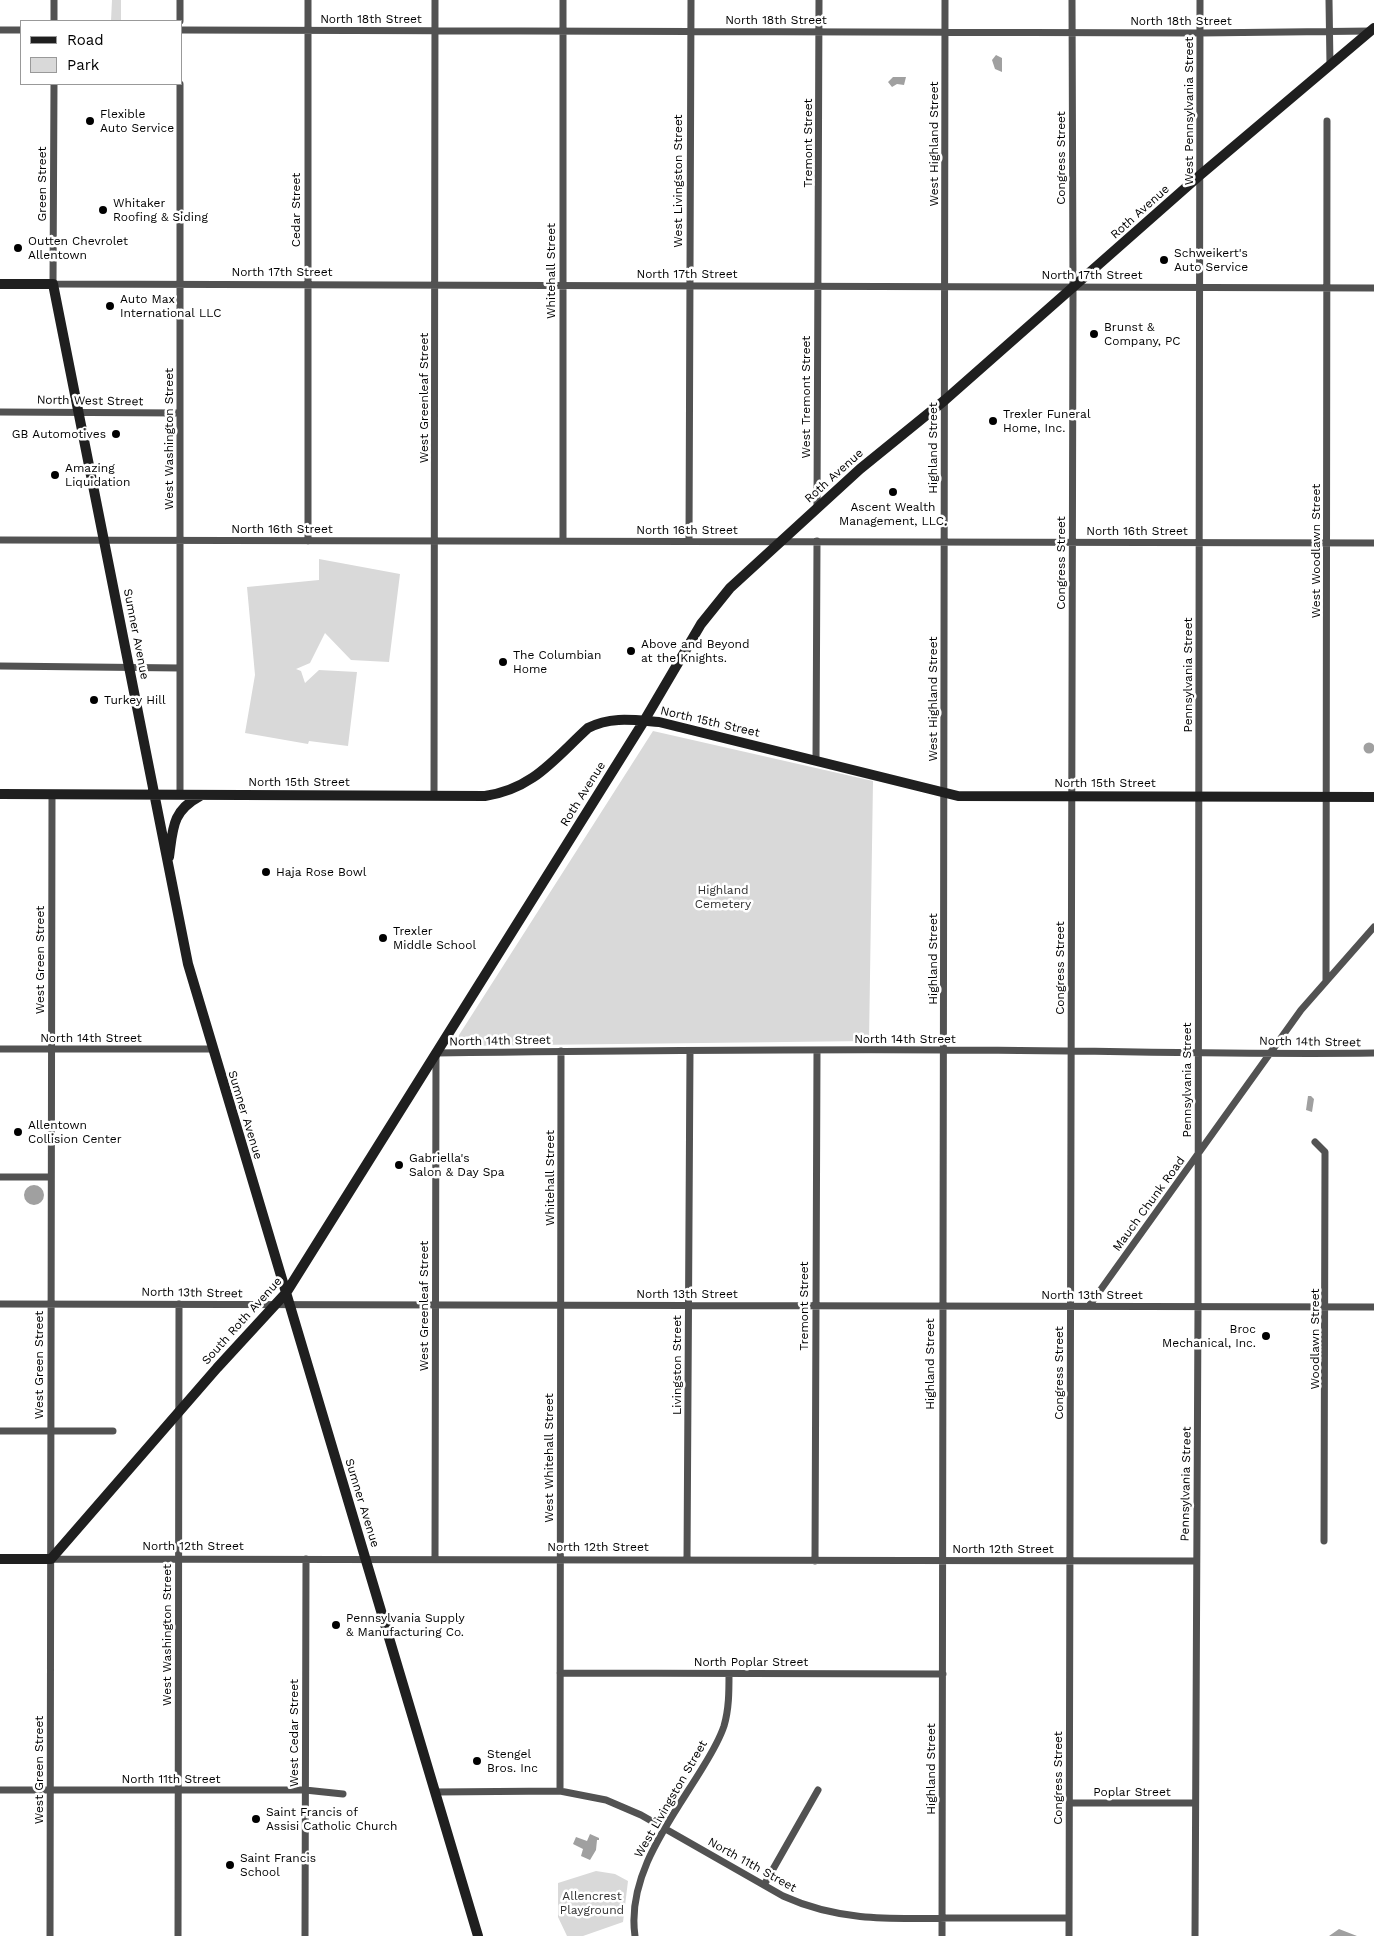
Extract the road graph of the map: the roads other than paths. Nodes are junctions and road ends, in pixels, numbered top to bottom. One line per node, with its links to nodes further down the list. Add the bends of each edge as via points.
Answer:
1 (54, 0): 12 (street)
2 (180, 0): 13 (street)
3 (308, 0): 18 (street, Cedar Street)
4 (435, 0): 20 (street, West Greenleaf Street)
5 (563, 0): 22 (street, Whitehall Street)
6 (691, 0): 23 (street, West Livingston Street)
7 (819, 0): 21 (street, Tremont Street)
8 (945, 0): 24 (street, West Highland Street)
9 (1072, 0): 25 (street, Congress Street)
10 (1200, 0): 26 (street, West Pennsylvania Street)
11 (1329, 0): 19 (street)
12 (54, 20)
13 (180, 20)
14 (1372, 29): 19 (street, North 18th Street); 27 (main road, Roth Avenue)
15 (0, 30): 16 (street)
16 (20, 30)
17 (182, 30): 18 (street, North 18th Street)
18 (308, 30): 20 (street, North 18th Street); 36 (street, Cedar Street)
19 (1330, 30): 26 (street, North 18th Street); 27 (street)
20 (435, 31): 22 (street, North 18th Street); 37 (street, West Greenleaf Street)
21 (819, 31): 23 (street, North 18th Street); 24 (street, North 18th Street); 39 (street, Tremont Street)
22 (562, 32): 23 (street, North 18th Street); 38 (street, Whitehall Street)
23 (691, 32): 40 (street, West Livingston Street)
24 (945, 32): 25 (street, North 18th Street); 42 (street, West Highland Street)
25 (1072, 32): 26 (street, North 18th Street); 43 (street, Congress Street)
26 (1200, 33): 31 (street, West Pennsylvania Street)
27 (1330, 65): 31 (main road, Roth Avenue)
28 (54, 85): 34 (street, Green Street)
29 (180, 85): 35 (street, West Washington Street)
30 (1327, 122): 44 (street, West Woodlawn Street)
31 (1200, 176): 32 (street, West Pennsylvania Street); 43 (main road, Roth Avenue)
32 (1199, 223): 41 (street, Pennsylvania Street)
33 (0, 284): 34 (main road, North 17th Street)
34 (53, 284): 35 (street, North 17th Street); 48 (main road, Sumner Avenue)
35 (180, 284): 36 (street, North 17th Street); 49 (street, West Washington Street)
36 (308, 285): 37 (street, North 17th Street); 56 (street, Cedar Street)
37 (435, 285): 38 (street, North 17th Street); 53 (street, West Greenleaf Street)
38 (562, 286): 40 (street, North 17th Street); 57 (street, Whitehall Street)
39 (818, 286): 40 (street, North 17th Street); 42 (street, North 17th Street); 50 (street, West Tremont Street)
40 (689, 287): 58 (street, West Livingston Street)
41 (1200, 287): 43 (street, North 17th Street); 44 (street, North 17th Street); 61 (street, Pennsylvania Street)
42 (945, 288): 43 (street, North 17th Street); 46 (street, Highland Street)
43 (1073, 288): 46 (main road, Roth Avenue); 62 (street, Congress Street)
44 (1326, 288): 45 (street, North 17th Street); 63 (street, West Woodlawn Street)
45 (1374, 288)
46 (945, 400): 50 (main road, Roth Avenue, via 878,453); 60 (street, Highland Street)
47 (0, 412): 48 (street, North West Street)
48 (79, 412): 49 (street, North West Street); 52 (main road, Sumner Avenue)
49 (180, 413): 55 (street, West Washington Street)
50 (817, 508): 54 (main road, Roth Avenue)
51 (0, 540): 52 (street, North 16th Street)
52 (103, 540): 55 (street, North 16th Street); 67 (main road, Sumner Avenue)
53 (435, 540): 56 (street, North 16th Street); 57 (street, North 16th Street); 77 (street, West Greenleaf Street)
54 (782, 540): 58 (street, North 16th Street); 59 (street, North 16th Street); 69 (main road, Roth Avenue, via 714,606)
55 (180, 541): 56 (street, North 16th Street); 68 (street, West Washington Street)
56 (308, 541)
57 (563, 541): 58 (street, North 16th Street)
58 (689, 541)
59 (817, 541): 60 (street, North 16th Street); 70 (street)
60 (944, 542): 62 (street, North 16th Street); 65 (street, Highland Street)
61 (1200, 542): 62 (street, North 16th Street); 63 (street, North 16th Street); 79 (street, Pennsylvania Street)
62 (1073, 543): 78 (street, Congress Street)
63 (1327, 543): 64 (street, North 16th Street); 80 (street, West Woodlawn Street)
64 (1374, 543)
65 (944, 607): 71 (street, West Highland Street)
66 (0, 666): 67 (street)
67 (130, 668): 68 (street); 74 (main road, Sumner Avenue)
68 (180, 668): 75 (street, West Washington Street)
69 (644, 721): 70 (main road, North 15th Street); 77 (main road, North 15th Street, via 618,719 599,722 588,728 534,778 511,791 485,796); 94 (main road, Roth Avenue)
70 (816, 760): 71 (main road, North 15th Street)
71 (945, 792): 78 (main road, North 15th Street, via 958,796); 88 (street, Highland Street)
72 (0, 794): 73 (main road, North 15th Street)
73 (52, 794): 74 (main road, North 15th Street); 86 (street, West Green Street)
74 (154, 794): 75 (main road, North 15th Street); 82 (main road, Sumner Avenue)
75 (180, 794): 76 (main road, North 15th Street)
76 (202, 794): 77 (main road, North 15th Street); 82 (main road, via 185,804 178,814)
77 (434, 795)
78 (1072, 796): 79 (main road, North 15th Street); 92 (street, Congress Street)
79 (1199, 796): 80 (main road, North 15th Street); 93 (street, Pennsylvania Street)
80 (1326, 796): 81 (main road, North 15th Street); 84 (street, West Woodlawn Street)
81 (1374, 796)
82 (167, 865): 87 (main road, Sumner Avenue, via 188,964)
83 (1374, 927): 84 (street, Mauch Chunk Road)
84 (1326, 981): 95 (street, Mauch Chunk Road)
85 (0, 1049): 86 (street, North 14th Street)
86 (52, 1049): 87 (street, North 14th Street); 100 (street, West Green Street)
87 (212, 1049): 101 (main road, Sumner Avenue)
88 (944, 1050): 91 (street, North 14th Street); 92 (street, North 14th Street); 111 (street, Highland Street)
89 (561, 1051): 90 (street, North 14th Street); 94 (street, North 14th Street); 108 (street, Whitehall Street)
90 (690, 1051): 91 (street, North 14th Street); 109 (street, Livingston Street)
91 (816, 1051): 110 (street, Tremont Street)
92 (1071, 1051): 93 (street, North 14th Street); 112 (street, Congress Street)
93 (1198, 1052): 95 (street, North 14th Street); 98 (street, Pennsylvania Street)
94 (436, 1053): 101 (main road, South Roth Avenue); 107 (street, West Greenleaf Street)
95 (1270, 1053): 96 (street, North 14th Street); 98 (street, Mauch Chunk Road)
96 (1374, 1053)
97 (1315, 1142): 115 (street, Woodlawn Street, via 1325,1152)
98 (1198, 1156): 113 (street, Mauch Chunk Road); 114 (street, Pennsylvania Street)
99 (0, 1176): 100 (street)
100 (51, 1177): 103 (street, West Green Street)
101 (286, 1293): 105 (main road, South Roth Avenue); 106 (main road, Sumner Avenue)
102 (0, 1304): 103 (street, North 13th Street)
103 (50, 1304): 104 (street, North 13th Street); 119 (street, West Green Street)
104 (179, 1304): 105 (street, North 13th Street); 117 (street, West Washington Street)
105 (272, 1305): 106 (street, North 13th Street); 117 (main road, South Roth Avenue)
106 (290, 1305): 107 (street, North 13th Street); 126 (main road, Sumner Avenue)
107 (436, 1305): 108 (street, North 13th Street); 127 (street, West Greenleaf Street)
108 (561, 1305): 109 (street, North 13th Street); 128 (street, West Whitehall Street)
109 (689, 1305): 110 (street, North 13th Street); 129 (street, Livingston Street)
110 (815, 1306): 111 (street, North 13th Street); 130 (street, Tremont Street)
111 (942, 1306): 112 (street, North 13th Street); 131 (street, Highland Street)
112 (1071, 1306): 113 (street, North 13th Street); 132 (street, Congress Street)
113 (1089, 1306): 114 (street, North 13th Street)
114 (1198, 1307): 115 (street, North 13th Street); 133 (street, Pennsylvania Street)
115 (1326, 1307): 116 (street, North 13th Street); 121 (street, Woodlawn Street)
116 (1374, 1307)
117 (178, 1412): 123 (main road, South Roth Avenue); 124 (street, West Washington Street)
118 (0, 1431): 119 (street)
119 (50, 1431): 120 (street); 123 (street, West Green Street)
120 (113, 1432)
121 (1324, 1541)
122 (0, 1559): 123 (main road, North 12th Street)
123 (51, 1559): 124 (street, North 12th Street); 138 (street, West Green Street)
124 (178, 1559): 125 (street, North 12th Street); 139 (street, West Washington Street)
125 (306, 1559): 126 (street, North 12th Street); 140 (street, West Cedar Street)
126 (366, 1559): 127 (street, North 12th Street); 143 (main road, Sumner Avenue)
127 (435, 1559): 128 (street, North 12th Street)
128 (560, 1560): 129 (street, North 12th Street); 134 (street, West Whitehall Street)
129 (688, 1560): 130 (street, North 12th Street)
130 (815, 1561): 131 (street, North 12th Street)
131 (942, 1561): 132 (street, North 12th Street); 136 (street, Highland Street)
132 (1070, 1561): 133 (street, North 12th Street); 145 (street, Congress Street)
133 (1196, 1562): 146 (street, Pennsylvania Street)
134 (560, 1673): 135 (street, North Poplar Street); 142 (street, West Whitehall Street)
135 (729, 1674): 136 (street, North Poplar Street); 147 (street, West Livingston Street, via 728,1703 717,1743)
136 (942, 1674): 149 (street, Highland Street)
137 (0, 1790): 138 (street, North 11th Street)
138 (50, 1790): 139 (street, North 11th Street); 151 (street, West Green Street)
139 (178, 1790): 140 (street, North 11th Street); 152 (street, West Washington Street)
140 (305, 1790): 144 (street, North 11th Street); 153 (street, West Cedar Street)
141 (818, 1790): 148 (street)
142 (560, 1791): 143 (street, North 11th Street); 147 (street, North 11th Street, via 621,1805)
143 (435, 1792): 154 (main road, Sumner Avenue)
144 (343, 1794)
145 (1070, 1803): 146 (street, Poplar Street); 150 (street, Congress Street)
146 (1195, 1803): 158 (street, Pennsylvania Street)
147 (666, 1830): 148 (street, North 11th Street); 155 (street, West Livingston Street, via 639,1882 634,1912)
148 (764, 1885): 149 (street, North 11th Street, via 801,1904 835,1914)
149 (942, 1918): 150 (street, North 11th Street); 156 (street, Highland Street)
150 (1069, 1918): 157 (street, Congress Street)
151 (50, 1936)
152 (178, 1936)
153 (306, 1936)
154 (478, 1936)
155 (636, 1936)
156 (942, 1936)
157 (1069, 1936)
158 (1195, 1936)

